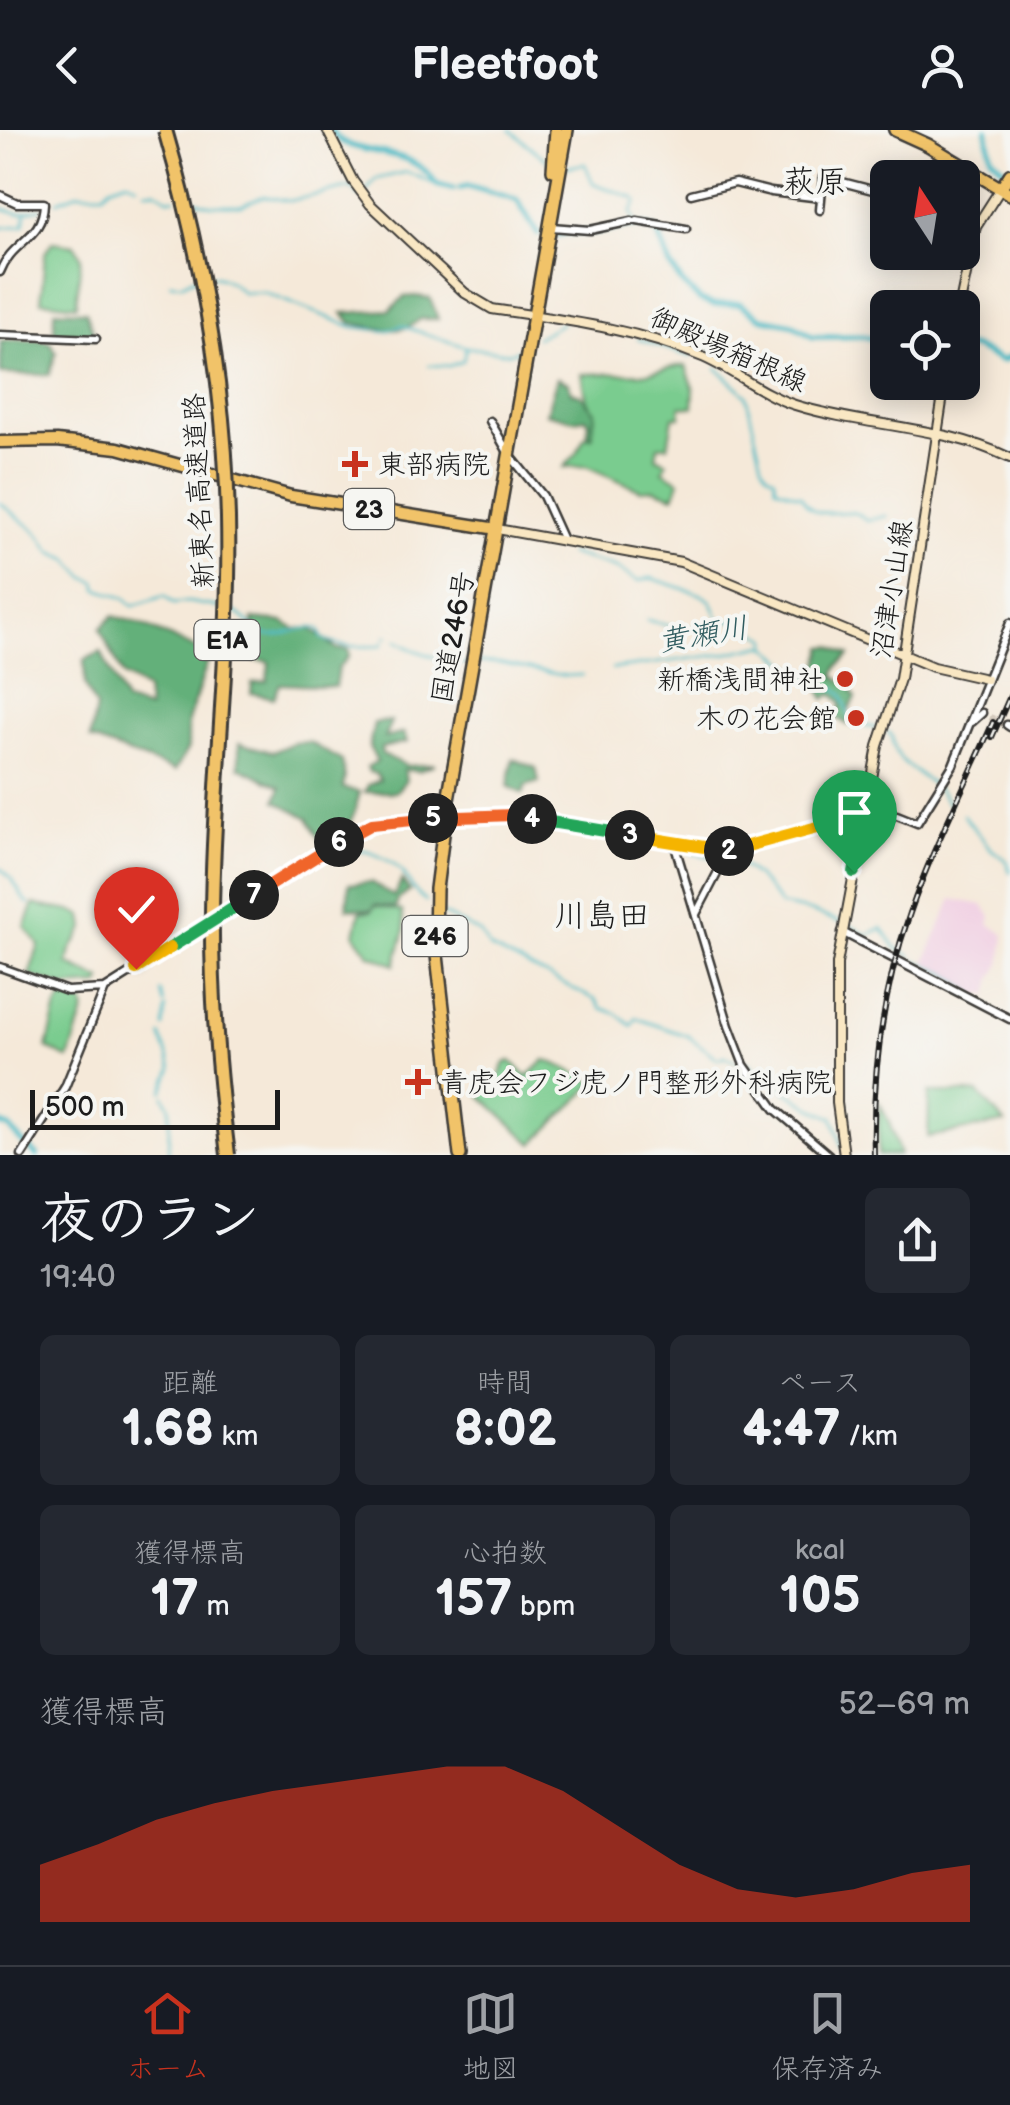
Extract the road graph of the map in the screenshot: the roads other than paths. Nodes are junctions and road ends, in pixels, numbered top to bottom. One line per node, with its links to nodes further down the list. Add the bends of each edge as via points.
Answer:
1 (168, 130): 43 (highway, 新東名高速道路 / E1A, bridge, via 206,302 228,491 212,950)
2 (328, 130): 17 (main road, 御殿場箱根線, via 360,192 470,298 492,310)
3 (564, 130): 6 (highway, 246)
4 (895, 130): 7 (highway)
5 (910, 130): 7 (highway)
6 (556, 174): 13 (highway, 国道246号 / 246); 17 (highway, 国道246号 / 246)
7 (1007, 184): 14 (main road)
8 (870, 189): 11 (street, via 823,177)
9 (691, 194): 11 (street, via 735,183)
10 (0, 195): 16 (street, via 44,203 40,227 10,253)
11 (821, 198): 12 (street)
12 (820, 210)
13 (550, 227): 15 (street, via 590,230 635,221); 17 (highway, 国道246号 / 246)
14 (980, 227)
15 (686, 229)
16 (0, 272)
17 (532, 315): 22 (main road, 御殿場箱根線, via 638,333 718,363 798,406); 24 (highway, 国道246号 / 246)
18 (0, 335): 19 (street)
19 (96, 338)
20 (942, 400): 22 (main road, 沼津小山線)
21 (490, 421): 24 (street)
22 (936, 433): 25 (main road, 御殿場箱根線); 29 (main road, 沼津小山線)
23 (0, 442): 26 (main road, 23, via 118,448 278,493)
24 (507, 452): 26 (highway, 国道246号 / 246); 27 (street, via 543,496)
25 (1010, 458)
26 (494, 529): 27 (main road); 34 (highway, 国道246号 / 246)
27 (563, 540): 29 (main road, via 682,562)
28 (1010, 623): 30 (street)
29 (903, 654): 30 (main road); 33 (main road, 沼津小山線)
30 (986, 679): 32 (street)
31 (981, 698): 32 (street, via 986,715)
32 (965, 730): 33 (street, via 953,765 916,824 892,814)
33 (865, 814): 36 (street); 38 (main road, 沼津小山線)
34 (443, 819): 35 (street, via 513,815); 40 (street, via 363,827); 44 (highway, 国道246号 / 246, via 435,938)
35 (674, 842): 36 (street); 37 (street)
36 (729, 851): 37 (street)
37 (696, 915): 45 (street, via 744,1065 778,1112)
38 (842, 932): 41 (street); 46 (main road, 沼津小山線, via 837,1103)
39 (0, 968): 40 (street, via 59,989)
40 (105, 989): 42 (street, via 64,1087)
41 (1010, 1018)
42 (22, 1155)
43 (230, 1155)
44 (457, 1155)
45 (829, 1155)
46 (844, 1155)

